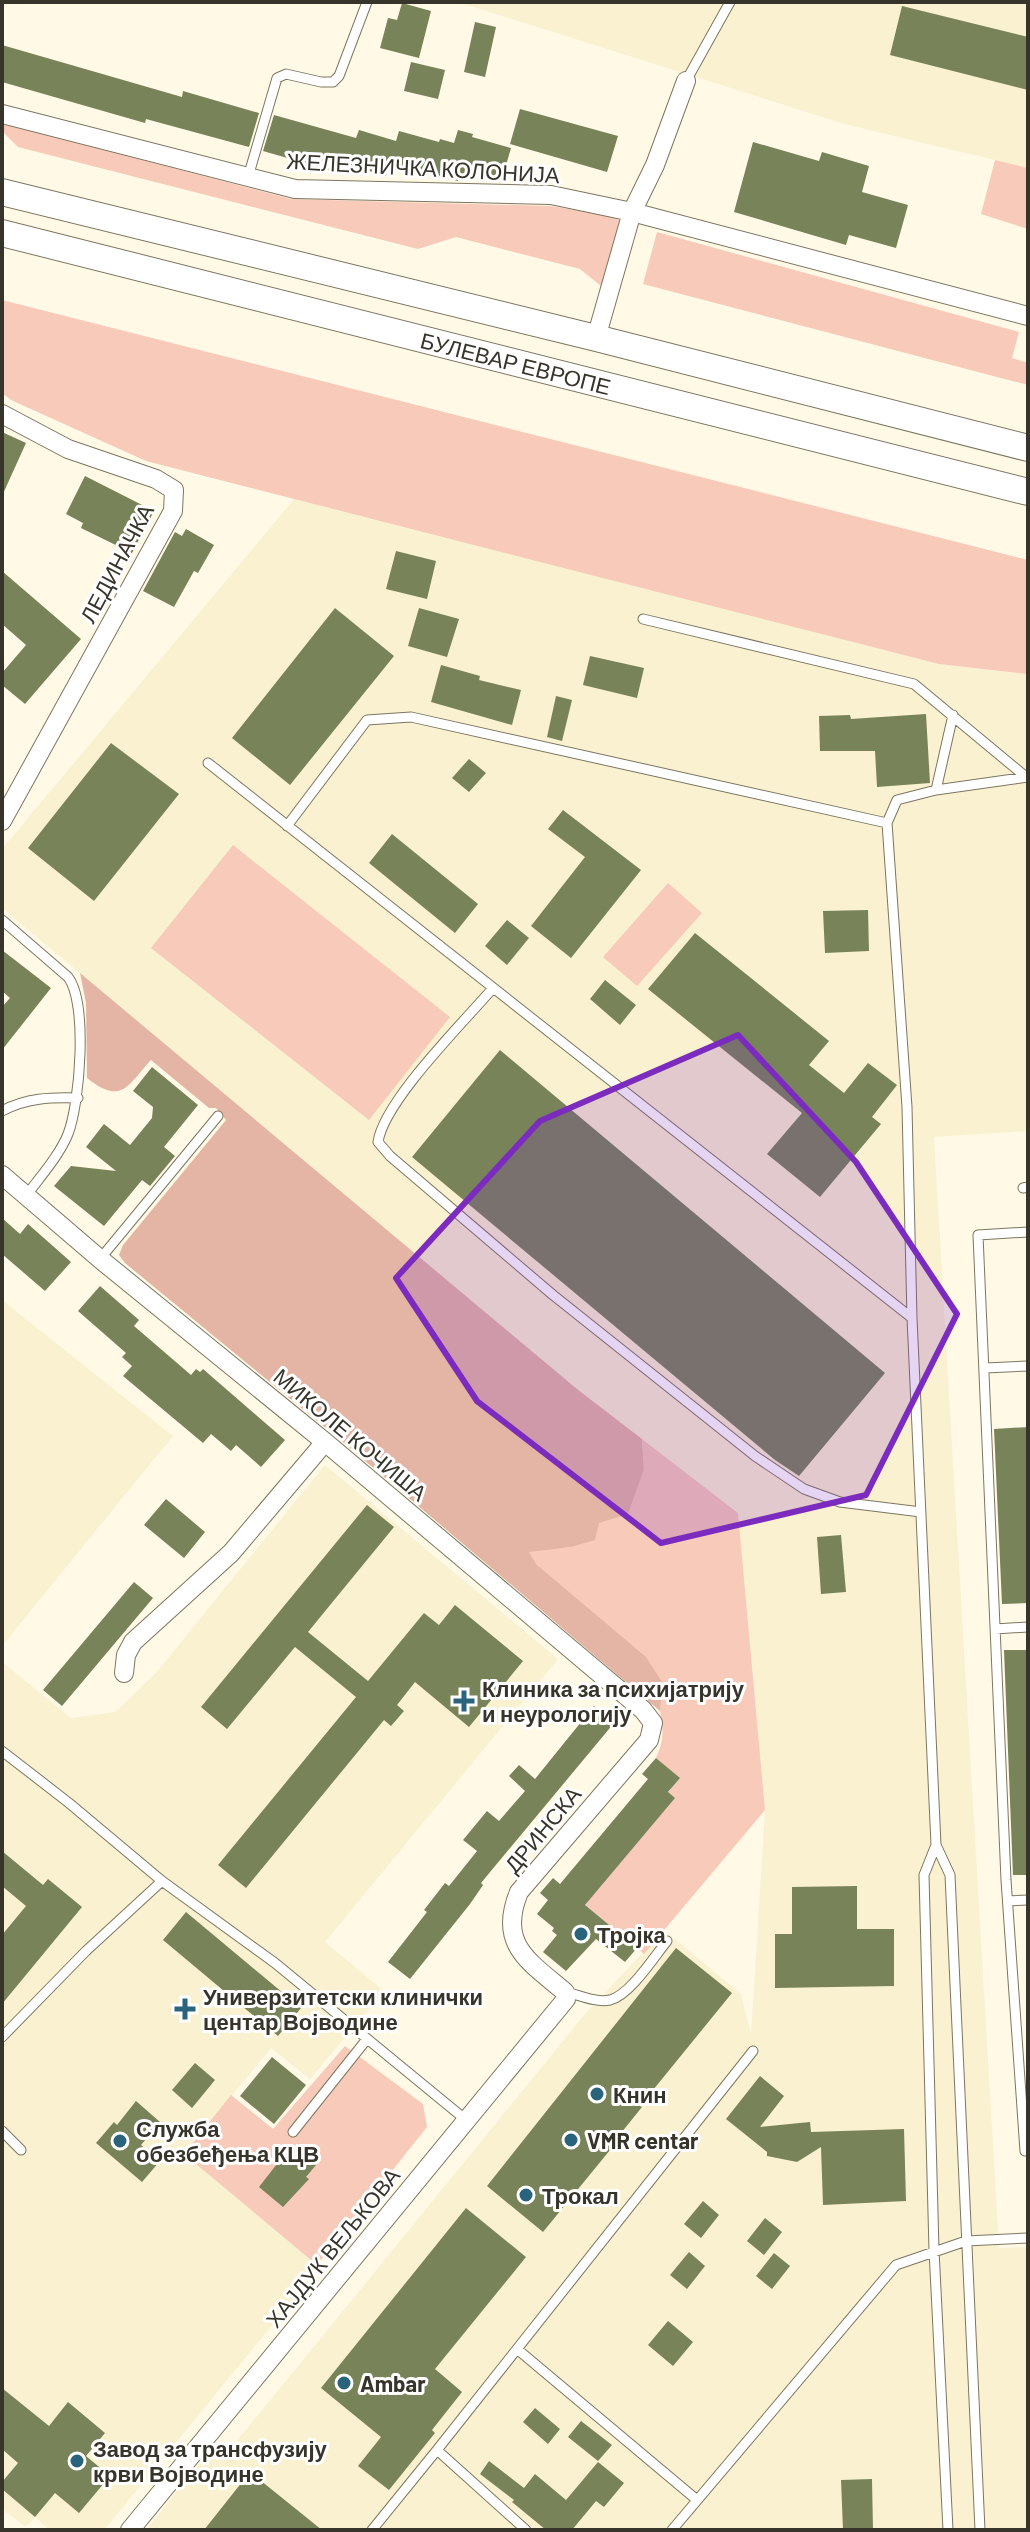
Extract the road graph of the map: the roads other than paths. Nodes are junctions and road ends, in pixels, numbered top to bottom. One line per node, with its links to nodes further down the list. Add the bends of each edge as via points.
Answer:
1 (367, 2): 5 (lane, via 333,82 286,74 277,78)
2 (730, 2): 3 (lane)
3 (686, 81): 7 (street)
4 (2, 114): 5 (street, ЖЕЛЕЗНИЧКА КОЛОНИЈА)
5 (248, 177): 7 (street, ЖЕЛЕЗНИЧКА КОЛОНИЈА, via 295,189 551,195)
6 (2, 192): 10 (main road, БУЛЕВАР ЕВРОПЕ)
7 (632, 212): 9 (street, ЖЕЛЕЗНИЧКА КОЛОНИЈА); 10 (street)
8 (2, 233): 13 (main road, БУЛЕВАР ЕВРОПЕ)
9 (1028, 316)
10 (596, 338): 12 (main road, БУЛЕВАР ЕВРОПЕ)
11 (2, 414): 19 (street, ЛЕДИНАЧКА, via 68,449 174,490 173,511)
12 (1028, 448)
13 (1028, 492)
14 (643, 619): 15 (lane, via 914,684)
15 (953, 715): 17 (lane); 18 (lane)
16 (208, 763): 21 (lane)
17 (1027, 777): 18 (lane)
18 (936, 790): 20 (lane, via 897,800)
19 (2, 821)
20 (887, 823): 21 (lane, via 411,717 367,720); 31 (lane, via 907,1107)
21 (287, 826): 23 (lane)
22 (2, 920): 24 (lane, via 75,986)
23 (493, 988): 31 (lane); 35 (lane, via 397,1099 378,1142 553,1295 755,1456 804,1489 840,1502)
24 (78, 1098): 25 (lane, via 47,1097); 28 (lane, via 67,1137)
25 (2, 1111)
26 (218, 1116): 30 (lane)
27 (2, 1175): 28 (street, МИКОЛЕ КОЧИША)
28 (26, 1196): 30 (street, МИКОЛЕ КОЧИША)
29 (1028, 1232): 33 (lane, via 978,1235)
30 (100, 1259): 34 (street, МИКОЛЕ КОЧИША)
31 (912, 1318): 35 (lane)
32 (1028, 1366): 33 (lane)
33 (985, 1368): 37 (lane)
34 (325, 1442): 38 (street, via 231,1553 133,1642); 39 (street, МИКОЛЕ КОЧИША, via 643,1710 653,1723)
35 (921, 1512): 41 (lane)
36 (1028, 1627): 37 (lane)
37 (995, 1629): 44 (lane)
38 (124, 1673)
39 (649, 1740): 46 (street, ДРИНСКА, via 514,1904 519,1952)
40 (2, 1751): 42 (lane)
41 (936, 1845): 56 (lane, via 950,1875); 57 (lane, via 924,1875)
42 (162, 1881): 47 (lane); 48 (lane, via 275,1963)
43 (1028, 1900): 44 (lane)
44 (1008, 1901): 54 (lane)
45 (667, 1941): 46 (lane, via 625,1992 609,2000)
46 (565, 1992): 50 (street, ХАЈДУК ВЕЉКОВА, via 566,1999)
47 (2, 2037)
48 (367, 2039): 50 (lane); 52 (lane)
49 (753, 2051): 58 (lane)
50 (466, 2120): 61 (street, ХАЈДУК ВЕЉКОВА)
51 (2, 2131): 53 (lane)
52 (293, 2132)
53 (21, 2150)
54 (1025, 2151)
55 (1028, 2238): 56 (lane)
56 (966, 2241): 57 (lane); 66 (lane)
57 (934, 2250): 60 (lane, via 896,2265); 65 (lane)
58 (517, 2349): 59 (lane); 60 (lane)
59 (437, 2450): 62 (lane); 63 (lane)
60 (697, 2500): 64 (lane)
61 (130, 2530)
62 (372, 2530)
63 (526, 2530)
64 (672, 2530)
65 (948, 2530)
66 (980, 2530)

